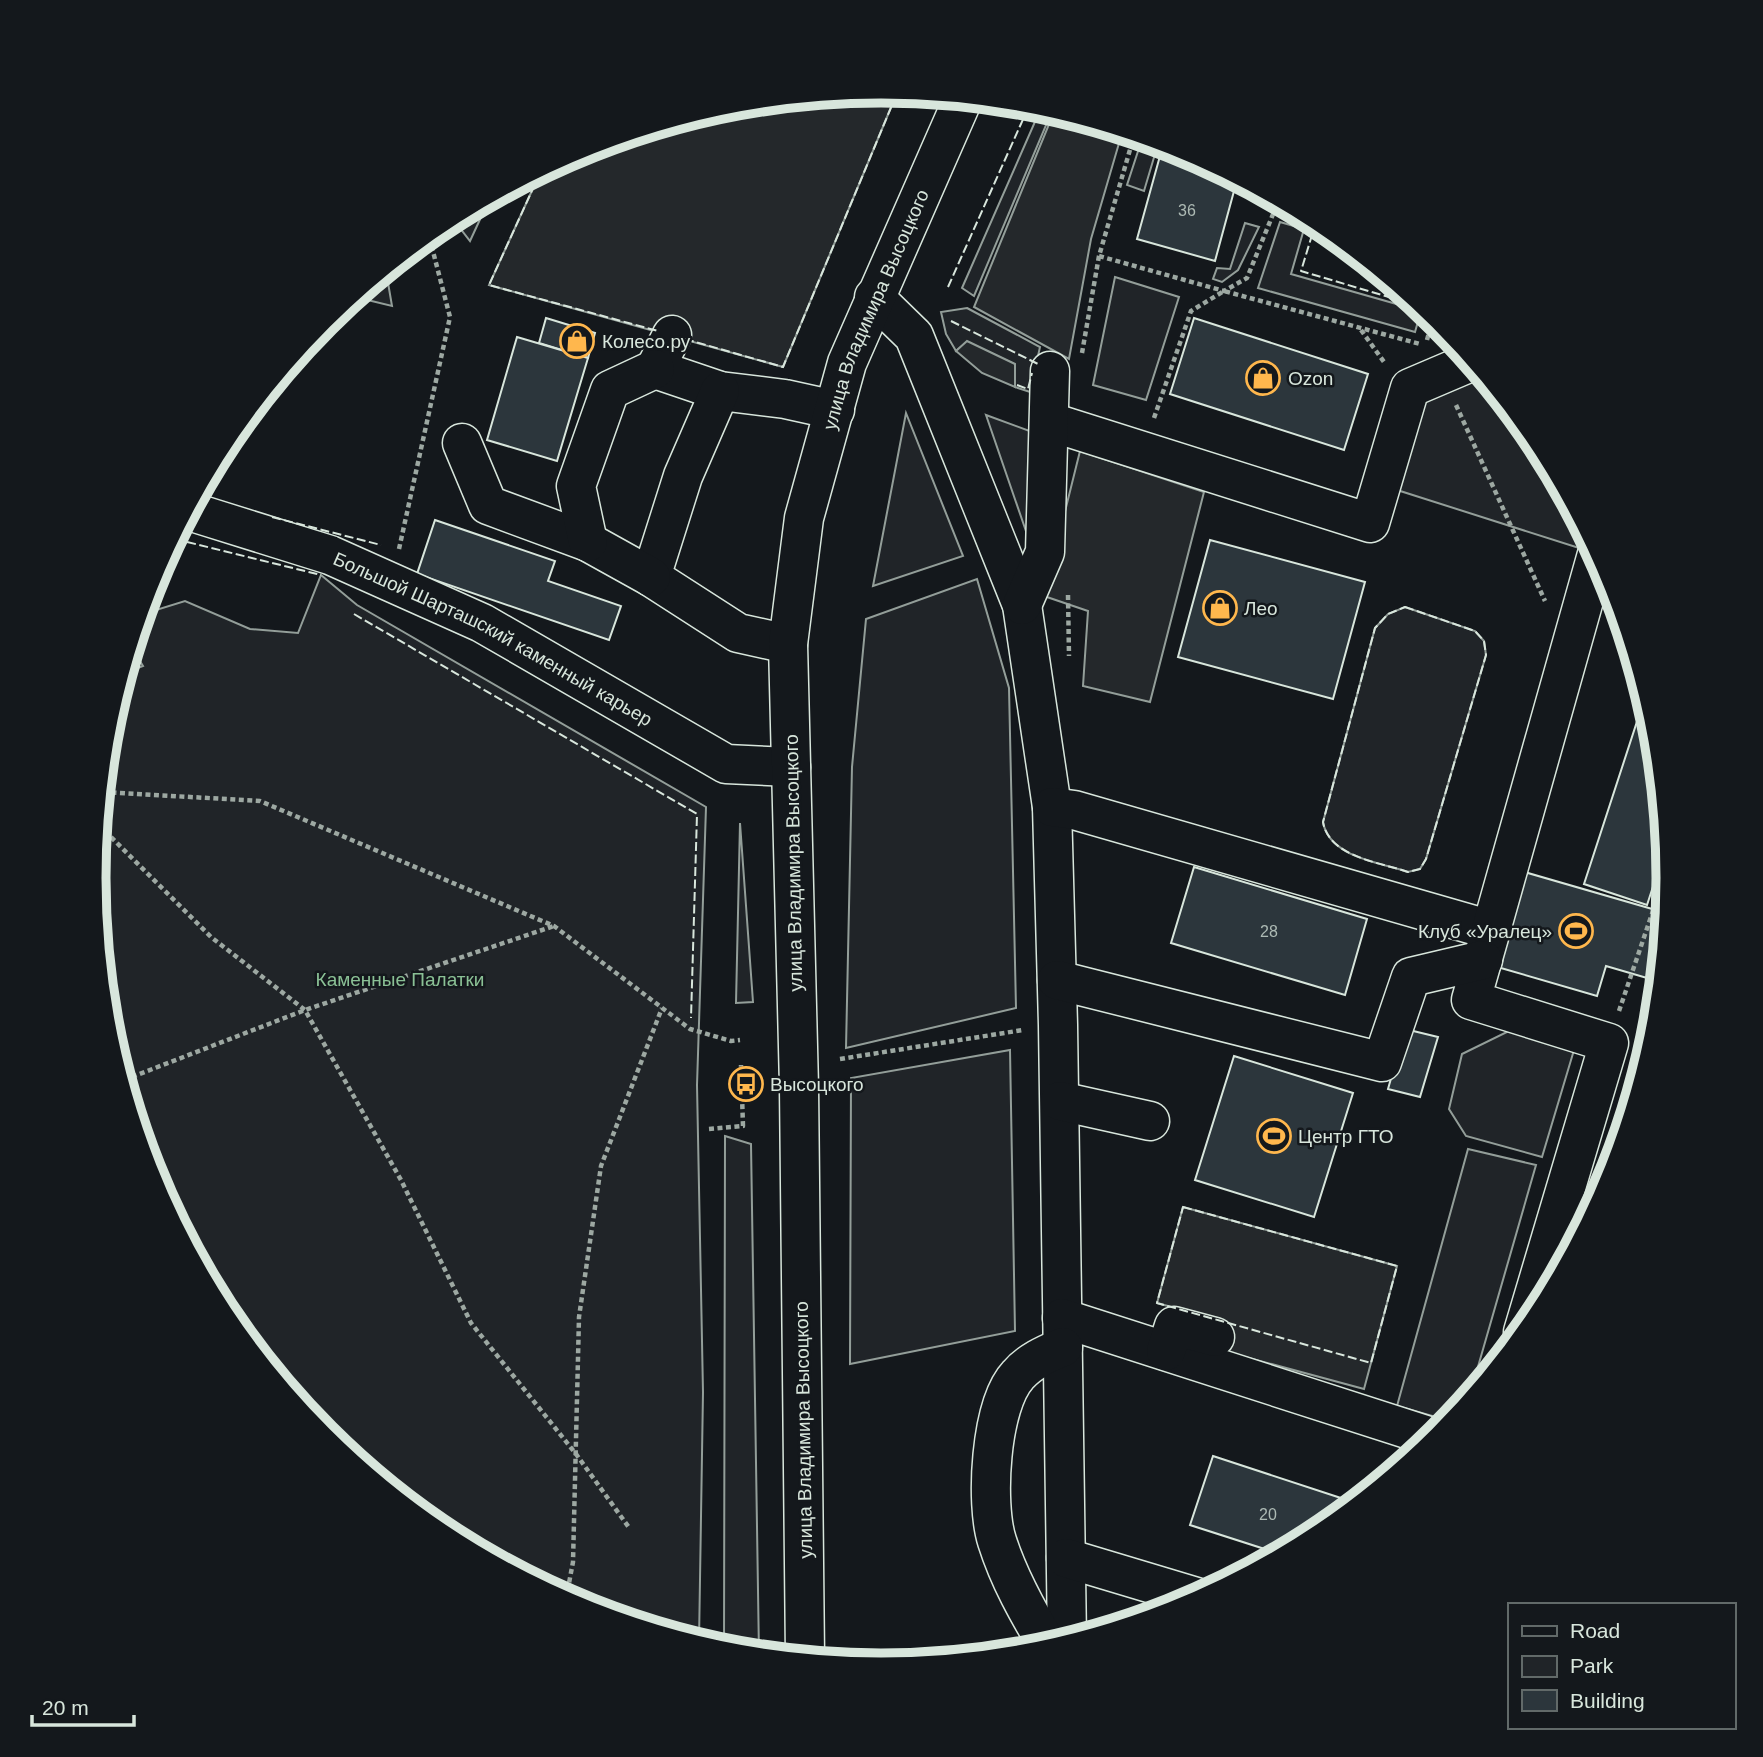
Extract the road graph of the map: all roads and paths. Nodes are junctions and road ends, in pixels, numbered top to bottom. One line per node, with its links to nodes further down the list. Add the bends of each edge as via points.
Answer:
1 (959, 108): 7 (street, улица Владимира Высоцкого)
2 (1132, 144): 5 (path)
3 (1276, 211): 6 (path, via 1247,278)
4 (432, 247): 24 (path, via 450,317)
5 (1099, 256): 6 (path); 12 (path)
6 (1224, 291): 8 (path); 18 (path, via 1191,311 1153,421)
7 (874, 297): 16 (street, улица Владимира Высоцкого, via 847,363); 26 (street, via 914,336)
8 (1360, 328): 11 (path); 13 (path)
9 (672, 335): 14 (street)
10 (1436, 336): 11 (path)
11 (1439, 359): 17 (street, via 1410,388 1370,523); 28 (path)
12 (1066, 363): 17 (street)
13 (1388, 368)
14 (655, 369): 15 (street); 21 (street, via 610,390 576,486)
15 (720, 391): 16 (street); 23 (street, via 683,476)
16 (835, 410): 27 (street, улица Владимира Высоцкого, via 804,519)
17 (1051, 422): 26 (street, via 1045,552)
18 (1166, 425)
19 (462, 443): 21 (street, via 488,505)
20 (198, 514): 24 (street, Большой Шарташский каменный карьер, via 330,555)
21 (588, 542): 23 (street)
22 (1592, 570): 28 (street)
23 (651, 577): 27 (street, via 738,633)
24 (393, 581): 30 (street, Большой Шарташский каменный карьер, via 482,623 726,764)
25 (1067, 588): 29 (path)
26 (1022, 605): 32 (street)
27 (788, 645): 30 (street, улица Владимира Высоцкого)
28 (1568, 652): 36 (street)
29 (1069, 657)
30 (791, 767): 61 (street, улица Владимира Высоцкого)
31 (111, 792): 35 (path, via 260,801)
32 (1052, 807): 36 (street); 37 (street)
33 (108, 834): 39 (path, via 211,936)
34 (1656, 902): 42 (path)
35 (554, 926): 38 (path); 39 (path)
36 (1487, 945): 37 (street, via 1411,977 1382,1062); 42 (street, via 1471,1000)
37 (1057, 980): 46 (street)
38 (662, 1008): 41 (path, via 690,1029); 54 (path, via 601,1166 579,1317)
39 (305, 1010): 45 (path); 54 (path, via 401,1180 471,1323)
40 (1013, 1031): 43 (path)
41 (740, 1040)
42 (1609, 1043): 49 (street)
43 (840, 1059)
44 (741, 1065): 48 (path, via 743,1126)
45 (132, 1077)
46 (1060, 1101): 47 (street); 50 (street)
47 (1150, 1121)
48 (709, 1129)
49 (1533, 1297)
50 (1063, 1332): 52 (street); 56 (street); 60 (street, via 1016,1376 996,1429 991,1508 996,1540)
51 (1215, 1337): 52 (street, via 1174,1326)
52 (1166, 1351): 53 (street)
53 (1422, 1434)
54 (576, 1454): 55 (path); 57 (path)
55 (630, 1529)
56 (1066, 1558): 58 (street); 59 (street)
57 (568, 1587)
58 (1182, 1593)
59 (1067, 1631)
60 (1043, 1637)
61 (805, 1649)

